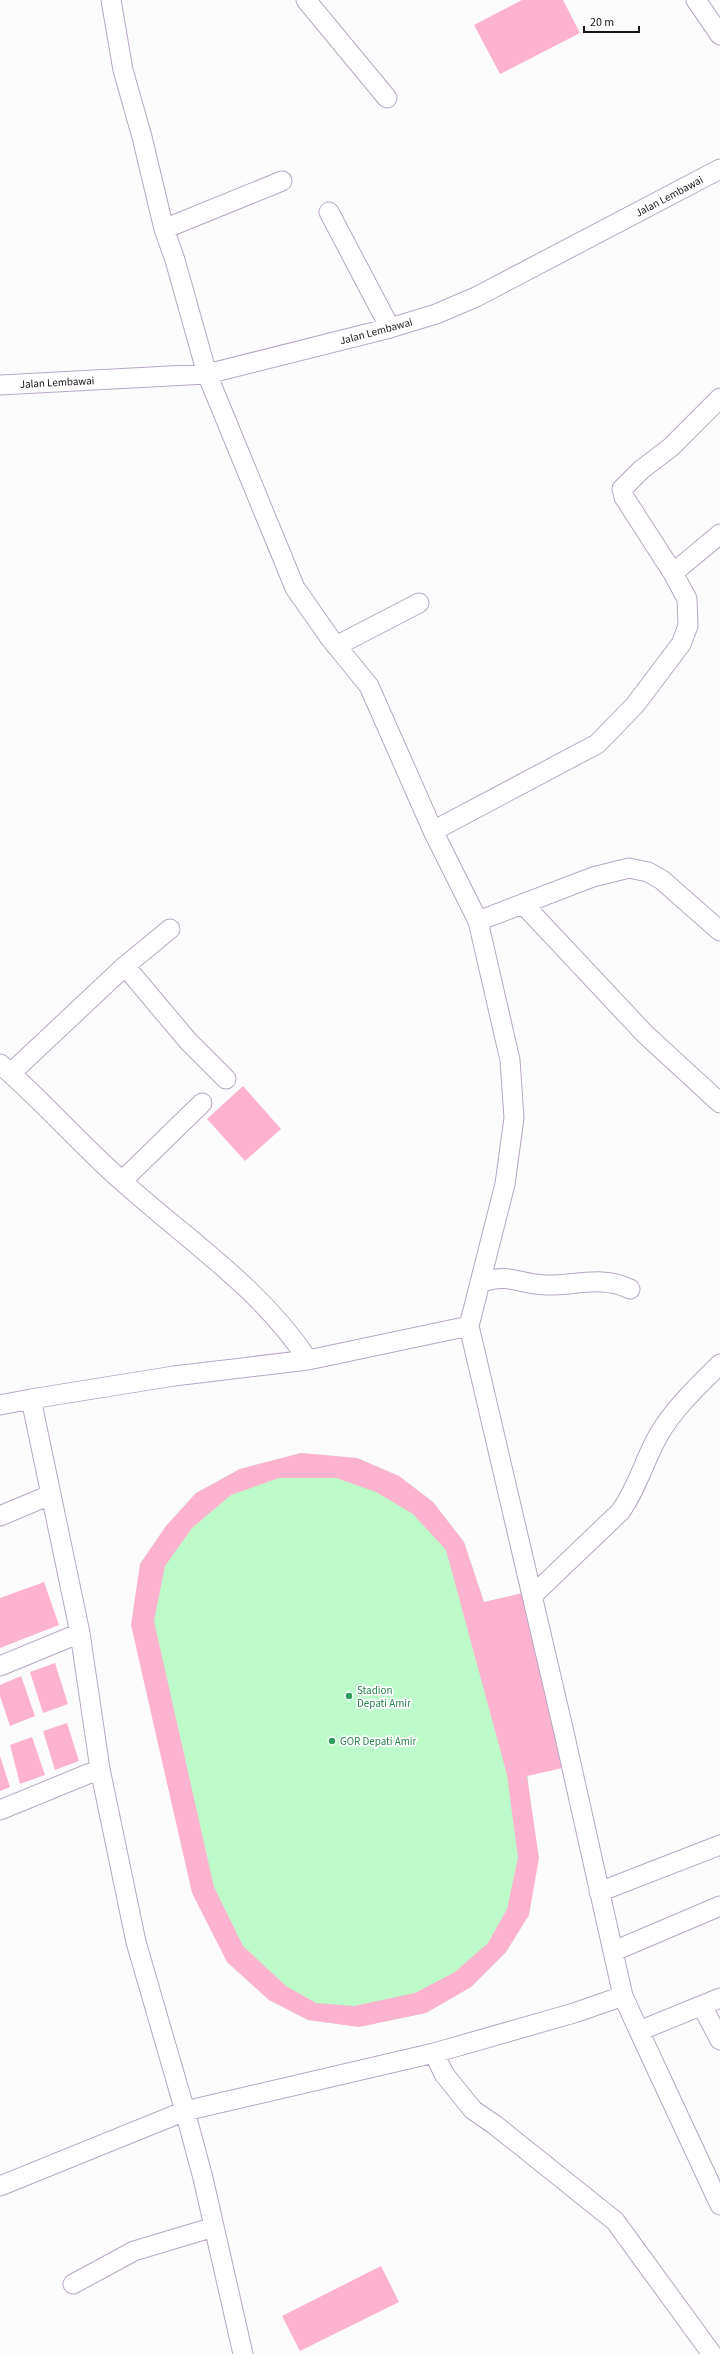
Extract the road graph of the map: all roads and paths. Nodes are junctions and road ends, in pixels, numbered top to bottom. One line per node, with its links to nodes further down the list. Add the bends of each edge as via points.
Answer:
1 (111, 0): 9 (street, via 123,70)
2 (306, 0): 5 (street)
3 (696, 0): 4 (street)
4 (720, 35)
5 (387, 98)
6 (720, 169): 10 (street, Jalan Lembawai, via 476,297 436,314)
7 (282, 181): 9 (street)
8 (329, 212): 10 (street)
9 (164, 229): 11 (street)
10 (390, 328): 11 (street, Jalan Lembawai)
11 (207, 374): 12 (street, Jalan Lembawai); 17 (street, via 295,588)
12 (0, 385)
13 (720, 398): 15 (street, via 672,447 622,488 624,497)
14 (720, 534): 15 (street)
15 (673, 573): 18 (street, via 687,599 689,612 688,626 682,644 635,705 609,733 583,752)
16 (419, 603): 17 (street)
17 (336, 646): 18 (street, via 369,686)
18 (433, 831): 20 (street)
19 (523, 904): 20 (street); 22 (street, via 593,877 629,868 648,872 662,880); 26 (street, via 645,1034)
20 (478, 921): 29 (street, via 510,1060 514,1118 505,1184)
21 (170, 928): 23 (street)
22 (720, 931)
23 (125, 966): 24 (street); 25 (street, via 188,1041)
24 (5, 1069): 28 (street)
25 (226, 1079)
26 (720, 1102)
27 (202, 1103): 28 (street)
28 (122, 1181): 32 (street, via 234,1276 276,1316)
29 (482, 1282): 30 (street, via 501,1277 544,1285 605,1280); 31 (street)
30 (630, 1289)
31 (469, 1326): 32 (street); 38 (street)
32 (308, 1360): 34 (street, via 174,1376)
33 (720, 1364): 38 (street, via 684,1400 663,1428 620,1512)
34 (31, 1399): 35 (street); 36 (street)
35 (0, 1405)
36 (50, 1495): 37 (street); 39 (street)
37 (0, 1516)
38 (532, 1596): 44 (street)
39 (80, 1633): 40 (street); 41 (street)
40 (0, 1666)
41 (100, 1769): 42 (street); 53 (street, via 136,1942)
42 (0, 1810)
43 (720, 1845): 44 (street)
44 (599, 1892): 46 (street)
45 (720, 1906): 46 (street)
46 (614, 1952): 47 (street)
47 (623, 1996): 50 (street); 52 (street, via 574,2013)
48 (720, 1998): 49 (street)
49 (702, 2006): 50 (street); 51 (street)
50 (639, 2031): 55 (street)
51 (720, 2040)
52 (434, 2053): 53 (street); 59 (street, via 444,2074 473,2110 615,2221)
53 (185, 2111): 54 (street); 56 (street)
54 (0, 2186)
55 (720, 2205)
56 (214, 2227): 57 (street, via 134,2251); 58 (street)
57 (73, 2284)
58 (243, 2354)
59 (712, 2354)

